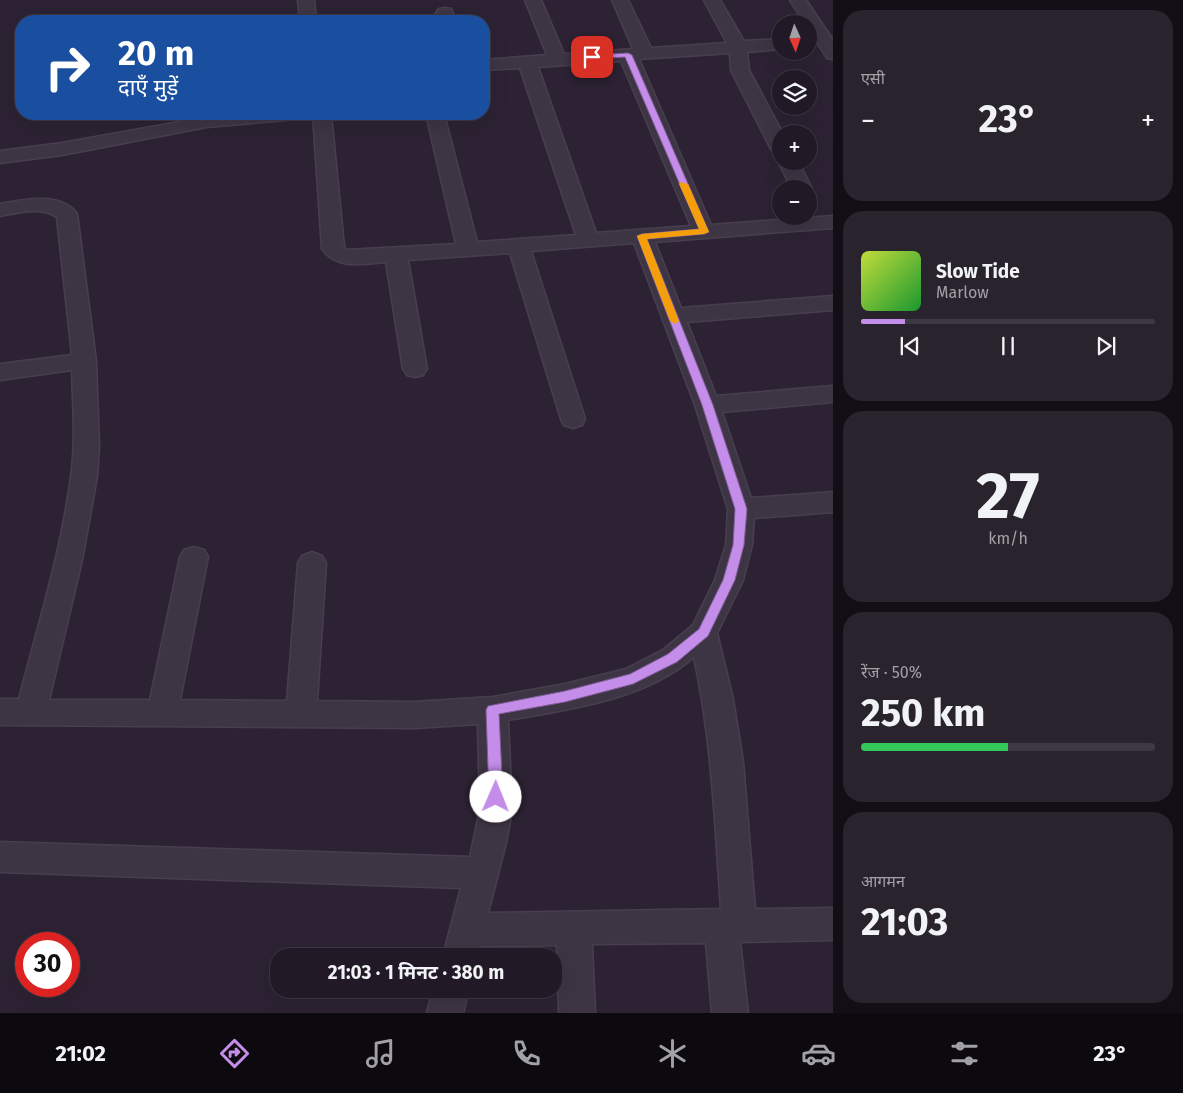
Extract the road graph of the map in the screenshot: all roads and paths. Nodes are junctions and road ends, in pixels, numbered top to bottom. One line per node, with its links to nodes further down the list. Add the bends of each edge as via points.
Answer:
1 (306, 0): 6 (street)
2 (532, 0): 11 (street)
3 (620, 0): 10 (street)
4 (712, 0): 9 (street)
5 (798, 0): 8 (street)
6 (307, 15)
7 (772, 45): 9 (street)
8 (825, 45)
9 (738, 47): 10 (street); 17 (street, via 740,70)
10 (636, 54): 11 (street); 22 (street)
11 (557, 59): 12 (street)
12 (527, 61): 13 (street); 24 (street)
13 (490, 64)
14 (218, 120): 18 (street, via 62,149)
15 (322, 120): 27 (street, via 333,250 340,256 353,258)
16 (436, 120): 26 (street)
17 (772, 132)
18 (1, 155)
19 (0, 210): 30 (street, via 44,204 60,208 67,214)
20 (817, 212): 21 (street)
21 (826, 223): 22 (street)
22 (704, 232): 23 (street)
23 (642, 236): 24 (street); 29 (street)
24 (588, 240): 25 (street)
25 (518, 246): 26 (street); 35 (street)
26 (468, 249): 27 (street)
27 (396, 254): 31 (street)
28 (833, 303): 29 (street)
29 (673, 316): 34 (street)
30 (84, 362): 32 (street); 43 (street, via 86,446 81,503)
31 (415, 368)
32 (0, 372)
33 (833, 394): 34 (street)
34 (707, 405): 37 (street)
35 (573, 419)
36 (833, 502): 37 (street)
37 (741, 509): 40 (street, via 738,545 729,580)
38 (194, 556): 45 (street)
39 (312, 563): 44 (street)
40 (703, 633): 41 (street, via 673,658 633,679 565,697); 49 (street, via 718,699 727,762)
41 (493, 710): 44 (street, via 415,714); 47 (street, via 496,810)
42 (0, 712): 43 (street)
43 (31, 713): 45 (street)
44 (301, 713): 45 (street)
45 (162, 714)
46 (0, 857): 47 (street)
47 (481, 873): 51 (street)
48 (833, 924): 49 (street)
49 (730, 926): 50 (street); 55 (street)
50 (574, 928): 51 (street); 54 (street)
51 (463, 943)
52 (449, 998): 53 (street)
53 (445, 1013)
54 (577, 1013)
55 (730, 1013)

